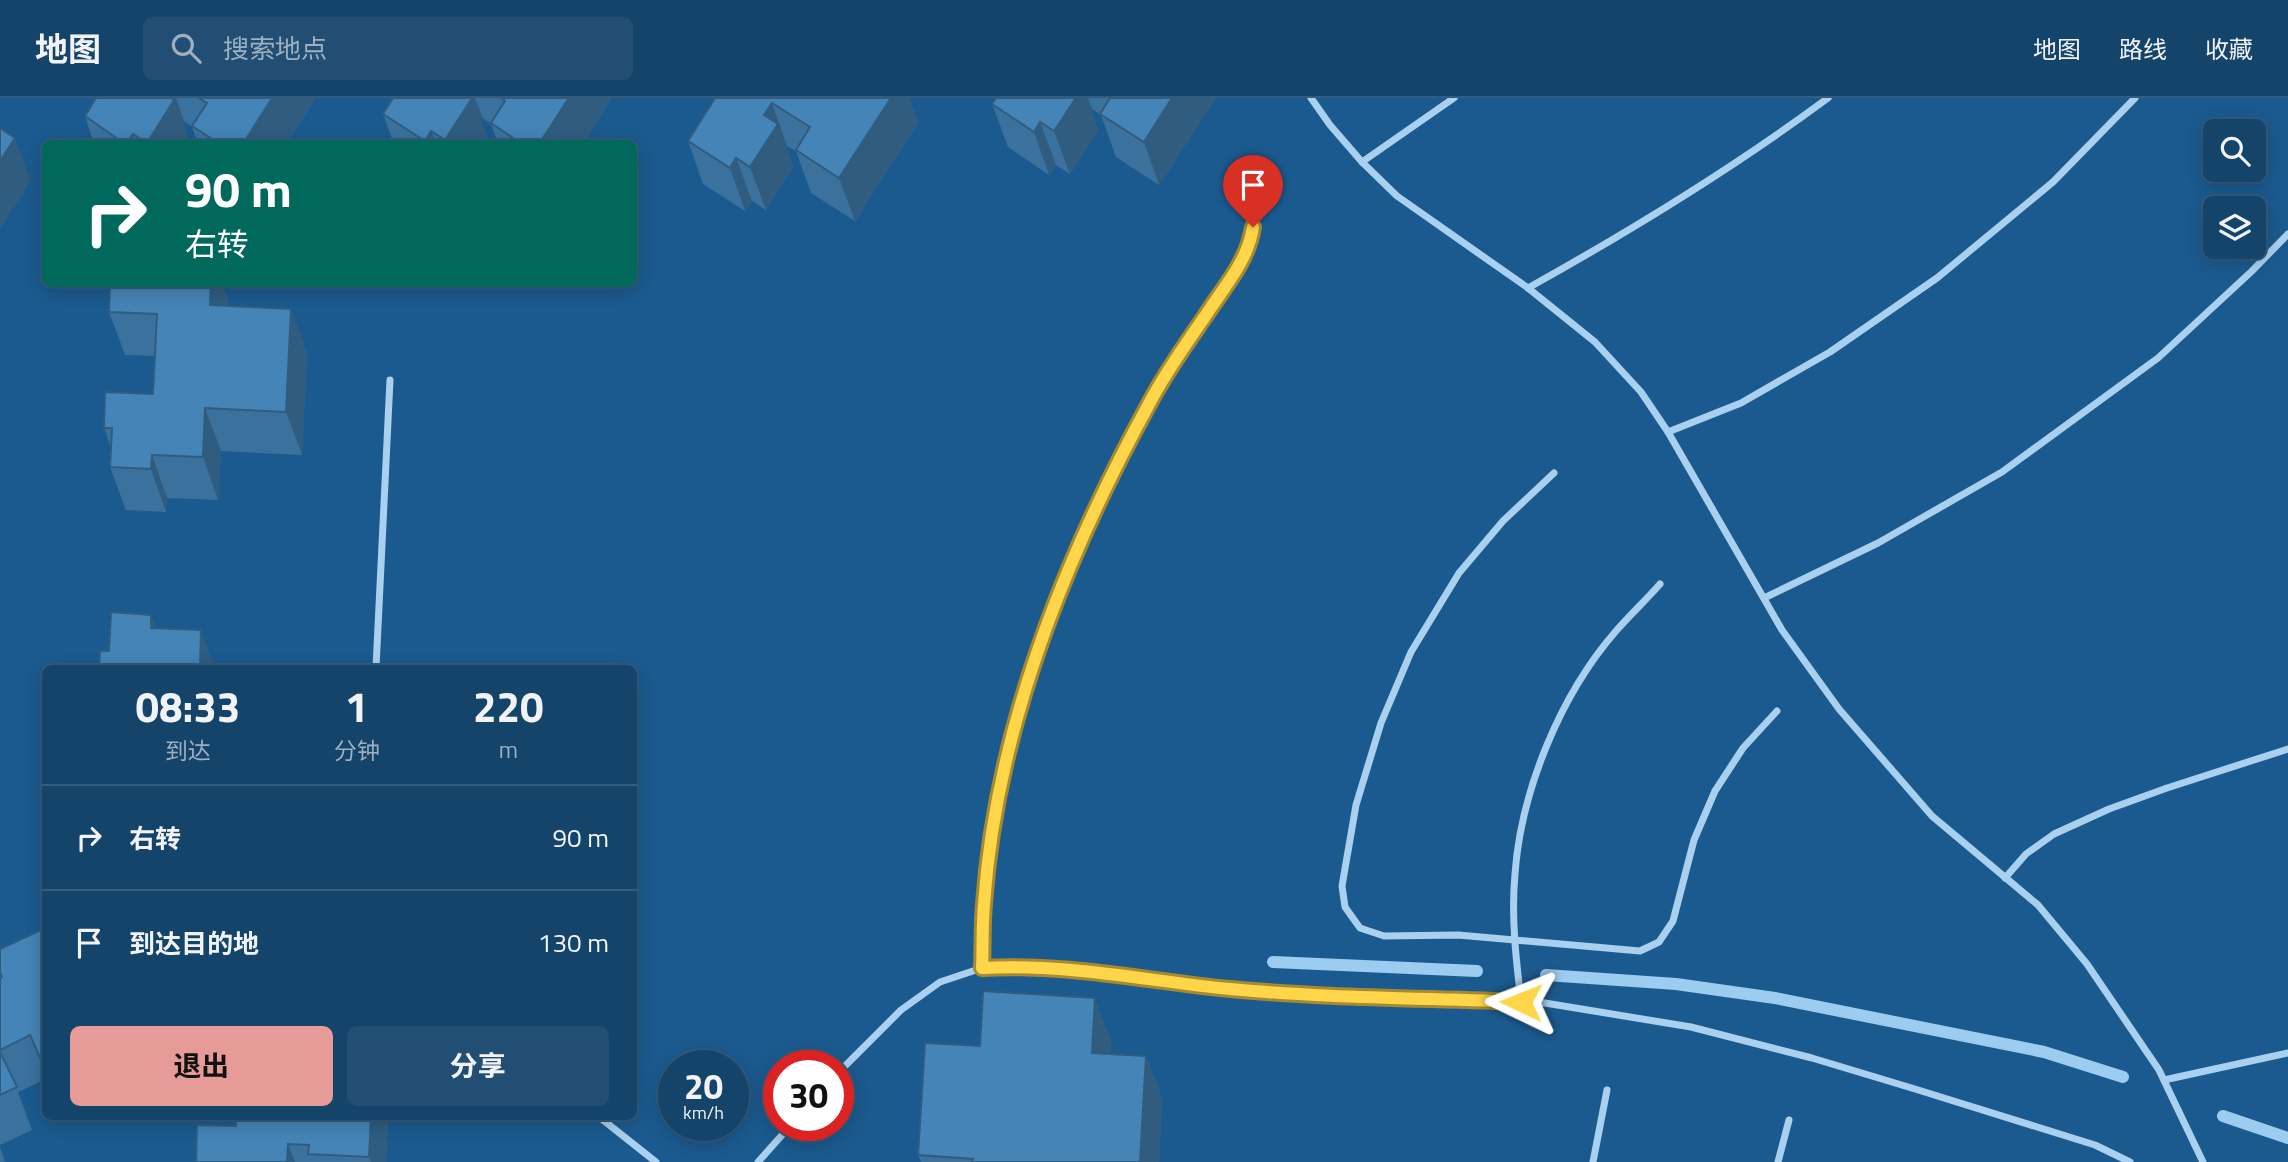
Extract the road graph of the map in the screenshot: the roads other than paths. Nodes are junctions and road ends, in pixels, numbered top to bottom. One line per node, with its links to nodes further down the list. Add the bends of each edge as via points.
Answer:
1 (1311, 98): 5 (street)
2 (1454, 98): 5 (street)
3 (1828, 98): 8 (street, via 1686,196)
4 (2135, 98): 10 (street, via 2053,182 1937,278 1830,352 1741,403)
5 (1362, 162): 8 (street, via 1397,196)
6 (1255, 212): 19 (street, via 1251,242 1238,269 1150,402 1064,579 1027,683 1006,762 984,903)
7 (2288, 234): 13 (street, via 2158,358 2002,472 1878,543)
8 (1528, 288): 10 (street, via 1595,342 1641,392)
9 (390, 380): 14 (street)
10 (1668, 432): 13 (street)
11 (1554, 472): 18 (street, via 1503,521 1459,573 1411,652 1381,723 1356,805 1342,886 1345,907 1360,928 1384,936)
12 (1660, 584): 18 (street, via 1615,632 1577,686 1547,745 1527,808 1515,872)
13 (1764, 598): 17 (street, via 1839,709 1932,816)
14 (376, 665)
15 (1777, 711): 18 (street, via 1743,748 1715,791 1694,840 1673,921 1659,942 1640,951)
16 (2288, 749): 17 (street, via 2109,809 2054,834)
17 (2004, 878): 23 (street, via 2038,905 2087,964)
18 (1514, 939): 20 (street)
19 (982, 968): 20 (street, via 1088,971 1244,990); 22 (street, via 940,982 901,1010)
20 (1521, 1002): 32 (street, via 1691,1027 1812,1058 2095,1145)
21 (2288, 1053): 23 (street)
22 (854, 1057)
23 (2164, 1080): 33 (street)
24 (1607, 1090): 30 (street)
25 (603, 1120): 28 (street)
26 (1789, 1120): 31 (street)
27 (777, 1141): 29 (street)
28 (656, 1162)
29 (758, 1162)
30 (1592, 1162)
31 (1778, 1162)
32 (2130, 1162)
33 (2203, 1162)

